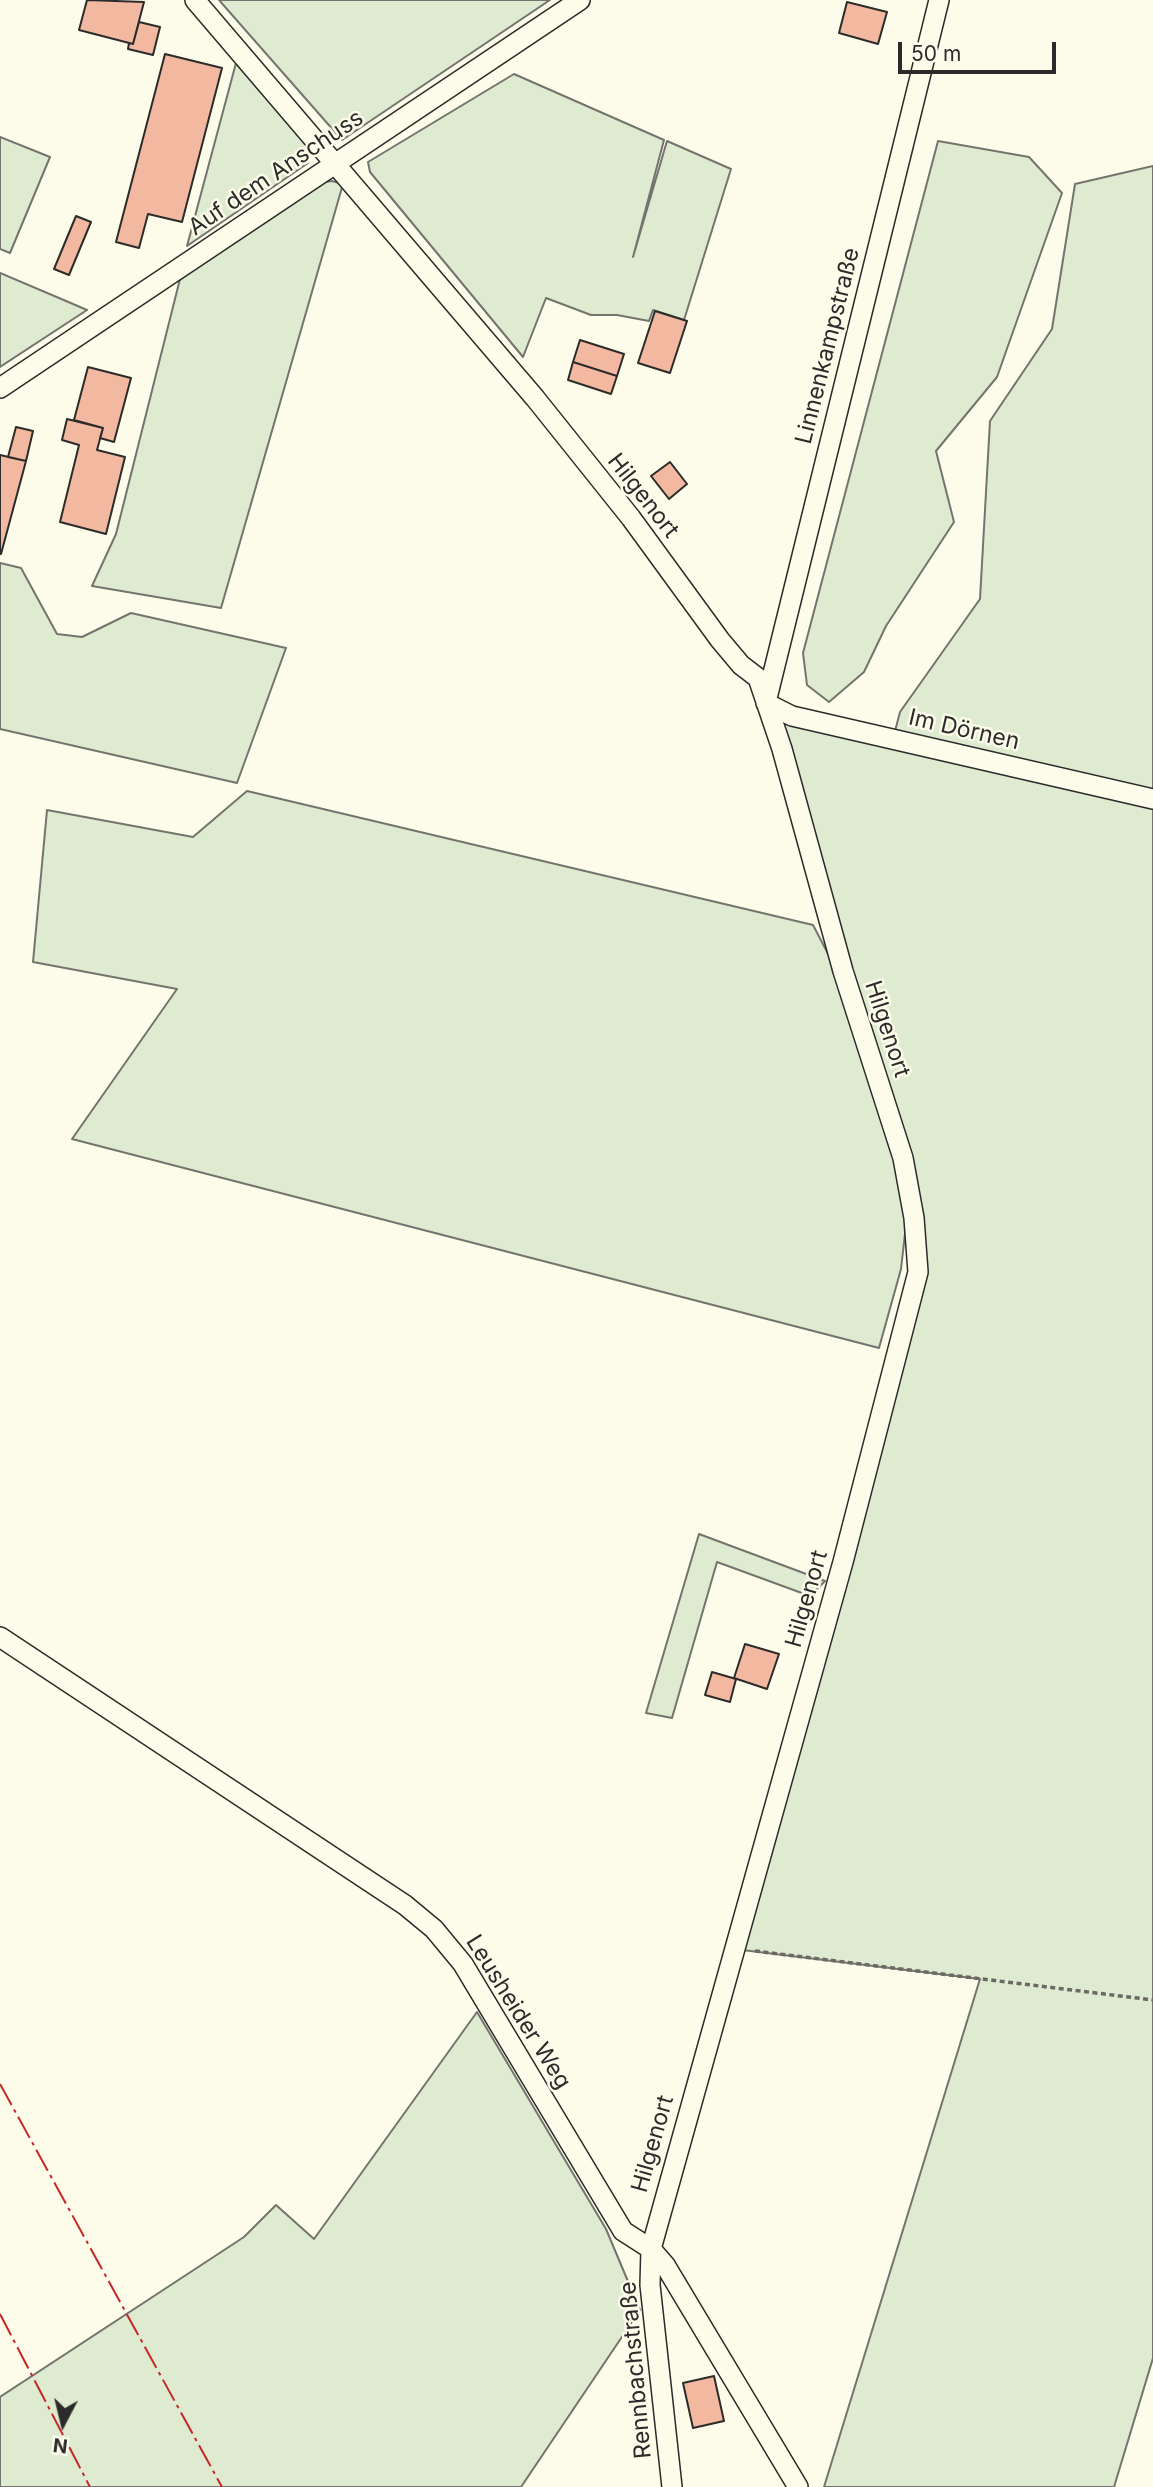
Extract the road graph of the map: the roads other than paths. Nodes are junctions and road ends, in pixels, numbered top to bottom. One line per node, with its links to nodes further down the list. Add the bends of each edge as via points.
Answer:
1 (195, 0): 4 (street, Hilgenort)
2 (580, 0): 4 (street, Auf dem Anschuss)
3 (939, 0): 6 (street, Linnenkampstraße)
4 (336, 162): 5 (street, Auf dem Anschuss); 6 (street, Hilgenort, via 631,518 720,640 758,678)
5 (0, 388)
6 (766, 703): 7 (street, Im Dörnen, via 792,716); 9 (street, Hilgenort, via 843,971 903,1158 918,1272 843,1562)
7 (1153, 799)
8 (0, 1637): 9 (street, Leusheider Weg, via 405,1905 434,1929 463,1965 623,2231)
9 (651, 2249): 10 (street, Rennbachstraße, via 650,2285); 11 (street, Leusheider Weg, via 665,2265)
10 (672, 2487)
11 (798, 2487)

